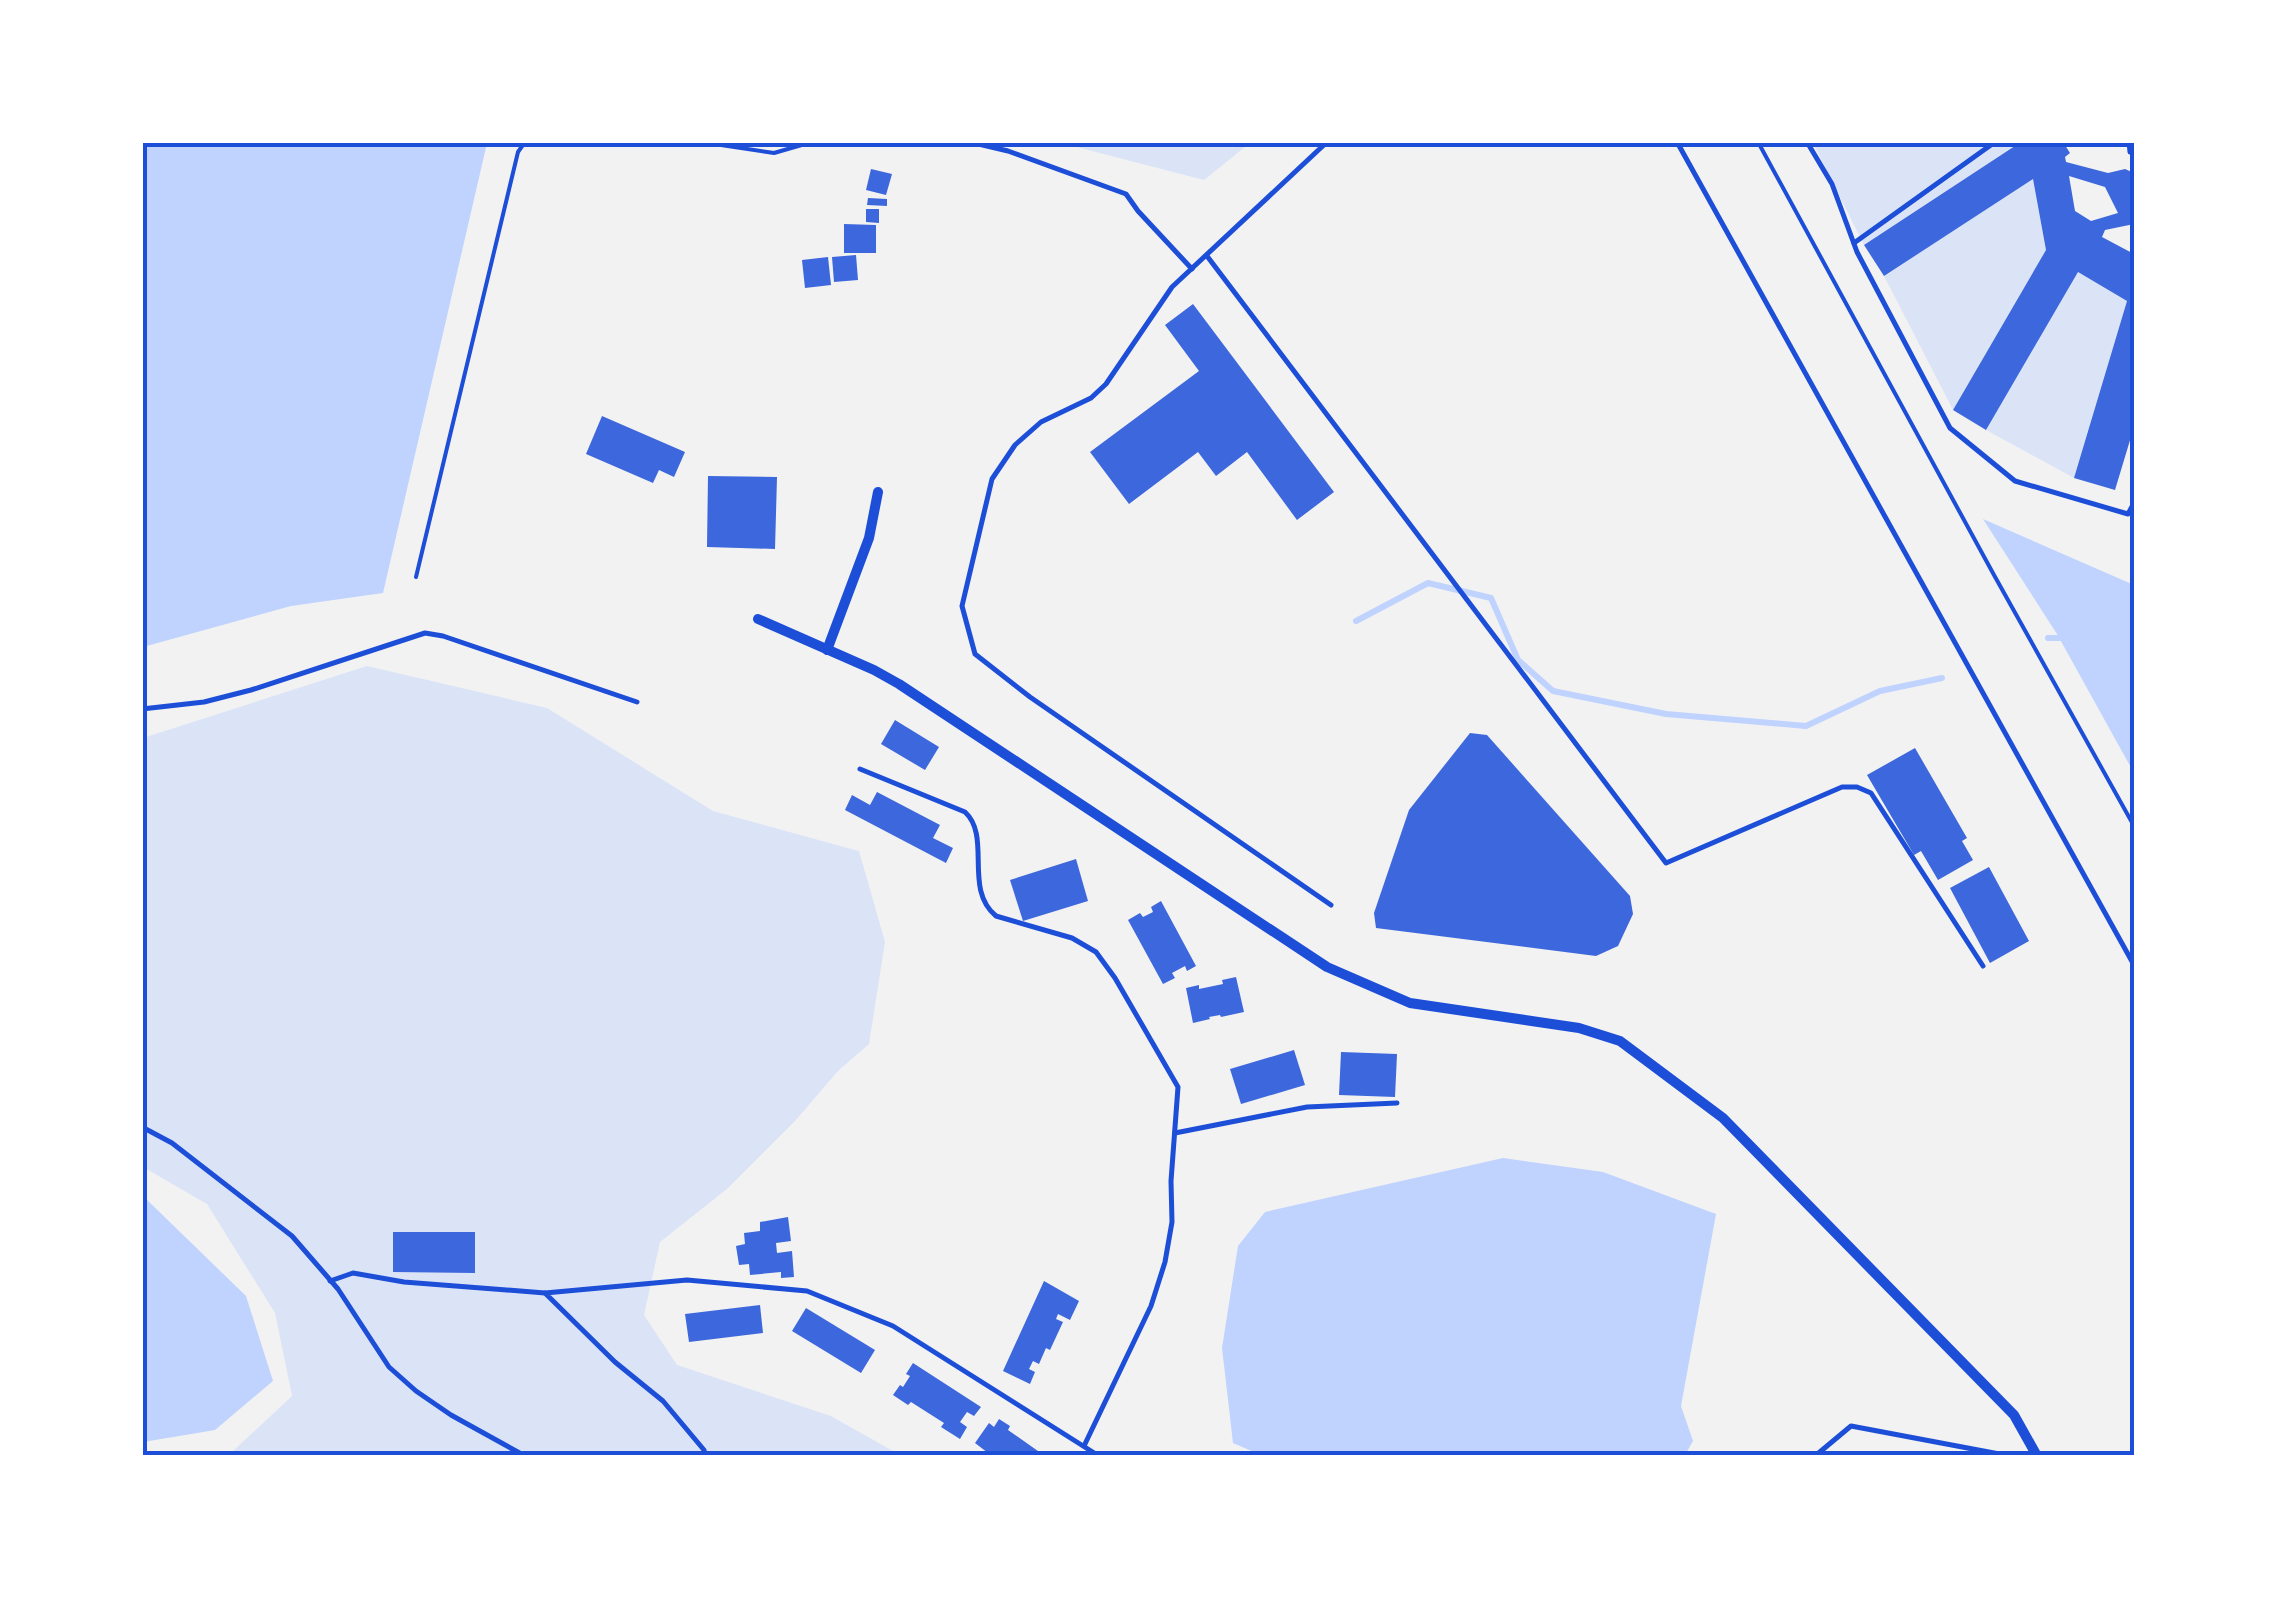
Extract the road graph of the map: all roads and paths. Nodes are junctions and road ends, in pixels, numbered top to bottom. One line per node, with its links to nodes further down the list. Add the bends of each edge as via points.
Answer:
1 (525, 142): 17 (path)
2 (702, 142): 3 (path, via 774,153)
3 (812, 142)
4 (970, 142): 14 (lane, via 1126,194)
5 (1327, 142): 13 (lane)
6 (1678, 142): 25 (lane)
7 (1758, 142): 23 (path)
8 (1806, 142): 12 (lane, via 1832,184)
9 (1995, 142): 12 (lane)
10 (2129, 142): 11 (lane)
11 (2130, 152)
12 (1854, 243): 16 (lane, via 1950,428 2015,480 2128,514)
13 (1207, 256): 14 (lane); 26 (lane, via 1666,863 1842,787 1857,787 1871,794)
14 (1192, 270): 24 (lane, via 1172,287 1106,384 1042,422 992,479 962,606 975,654)
15 (878, 492): 19 (street, via 870,538)
16 (2134, 503)
17 (416, 577)
18 (758, 619): 19 (street)
19 (828, 650): 38 (street, via 899,684 1327,966 1410,1003 1579,1028 1620,1041 1724,1118 2014,1415)
20 (636, 702): 21 (lane, via 425,633 235,694)
21 (142, 709)
22 (860, 769): 29 (lane, via 972,819 982,895 996,916 1072,938 1096,952 1178,1087)
23 (2134, 826)
24 (1331, 905)
25 (2134, 965)
26 (1983, 966)
27 (1397, 1103): 29 (lane, via 1307,1107)
28 (142, 1127): 30 (lane, via 292,1236)
29 (1175, 1133): 32 (lane, via 1165,1262)
30 (330, 1281): 31 (lane, via 353,1273); 33 (lane, via 389,1367 416,1392)
31 (545, 1294): 32 (lane, via 687,1280 806,1291 893,1326); 34 (lane, via 663,1401)
32 (1084, 1446): 35 (lane)
33 (524, 1456)
34 (705, 1456)
35 (1099, 1456)
36 (1814, 1456): 37 (lane, via 1851,1426)
37 (2010, 1456)
38 (2036, 1456)

